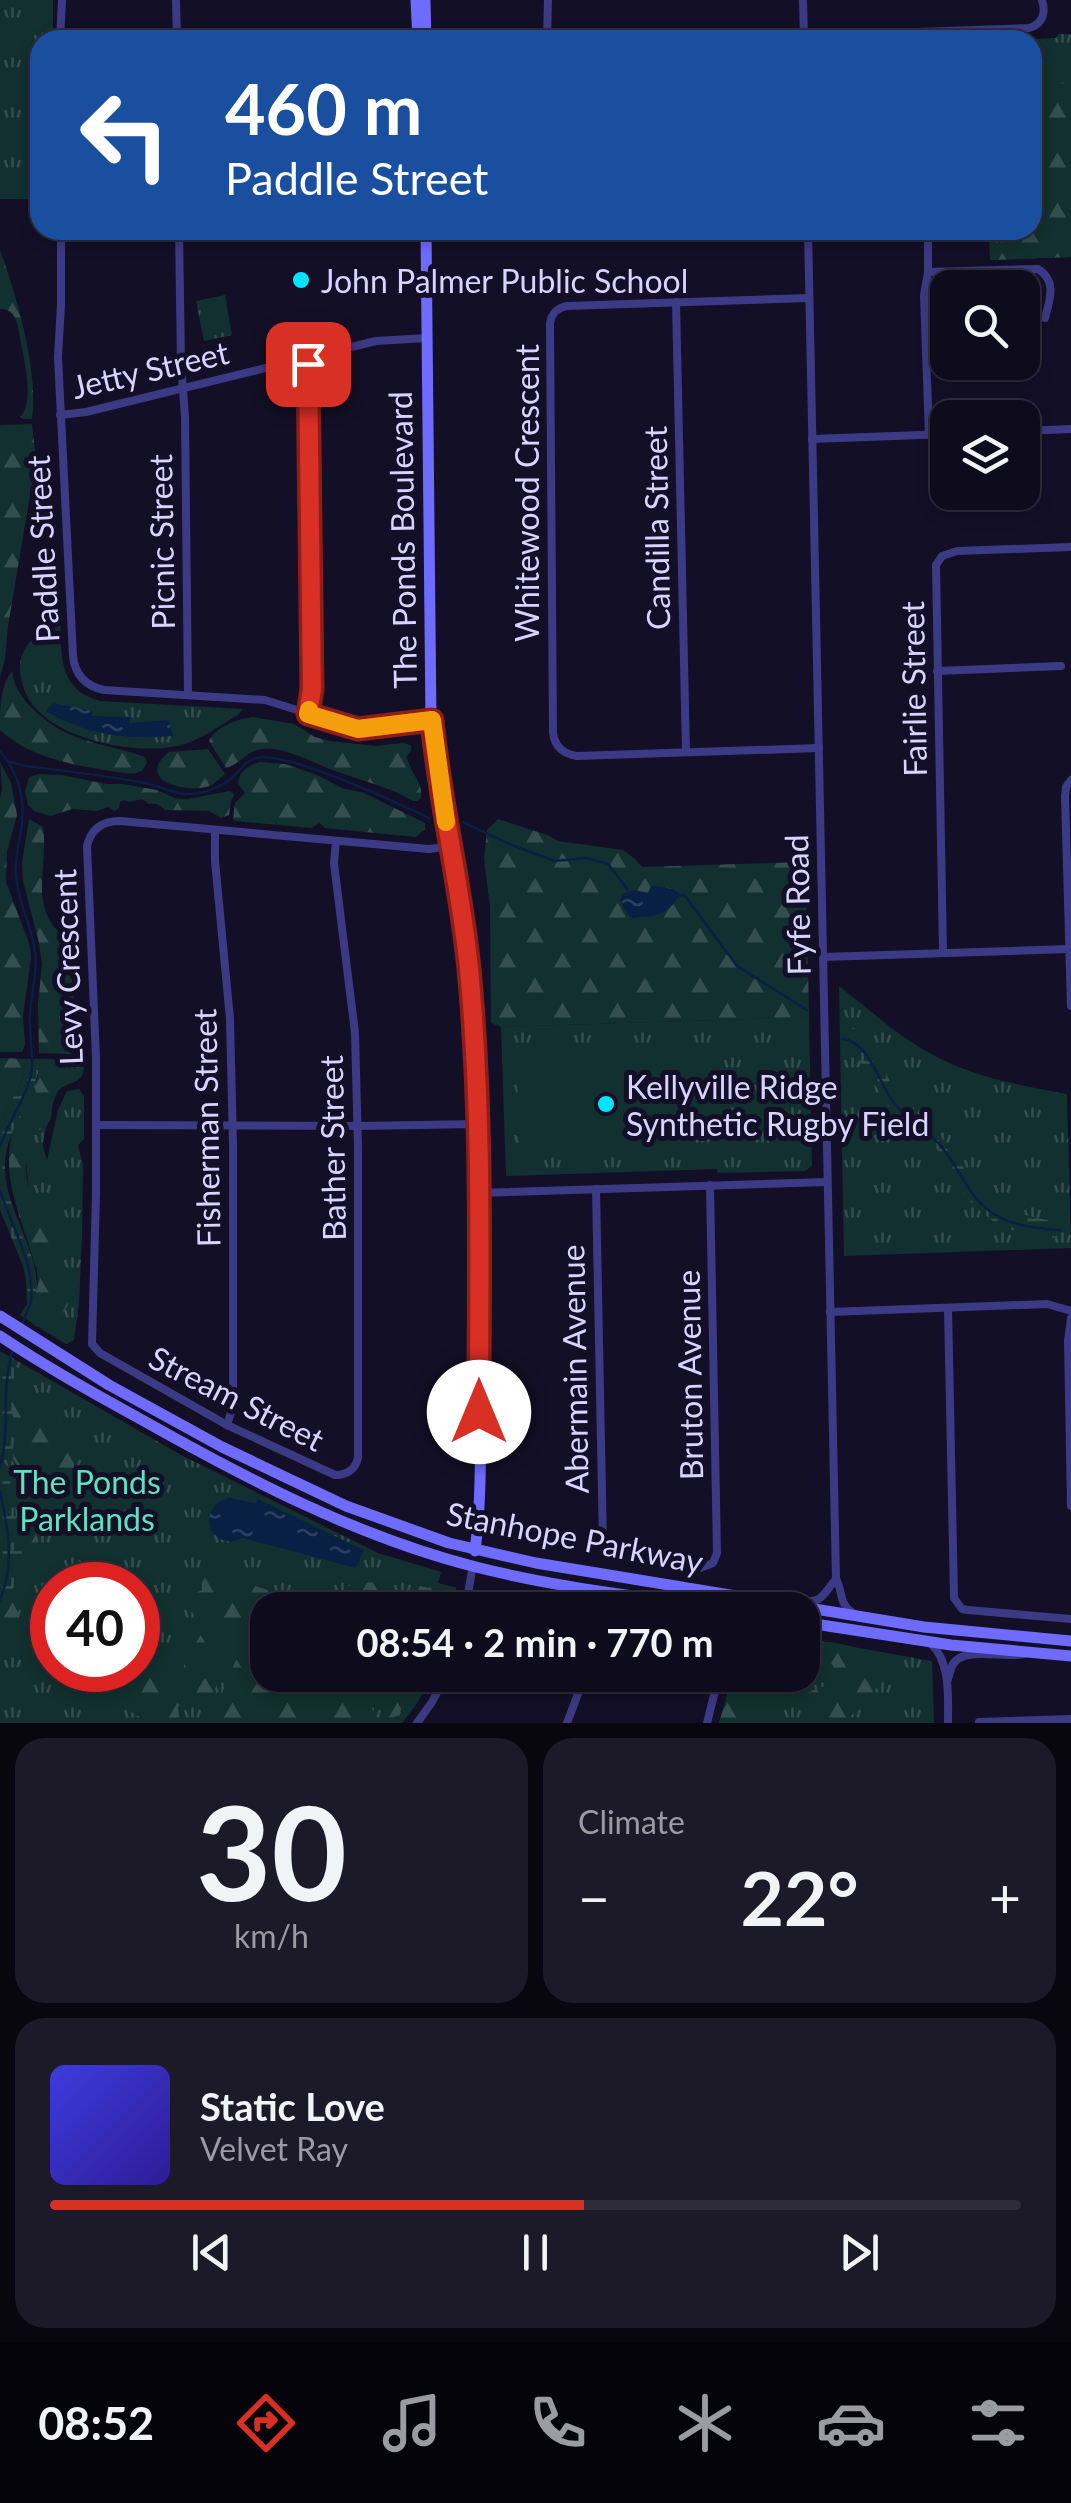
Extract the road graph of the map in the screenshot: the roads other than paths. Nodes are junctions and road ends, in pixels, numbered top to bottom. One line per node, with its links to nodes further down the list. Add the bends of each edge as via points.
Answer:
1 (62, 0): 8 (street)
2 (176, 0): 9 (street)
3 (416, 0): 10 (main road)
4 (426, 0): 11 (main road)
5 (548, 0): 12 (street)
6 (803, 0): 13 (street)
7 (1042, 0): 14 (street, via 1039,23)
8 (60, 30)
9 (177, 30)
10 (418, 30)
11 (426, 30)
12 (547, 30)
13 (804, 30)
14 (984, 30)
15 (61, 240): 27 (street)
16 (178, 240): 26 (street, Picnic Street)
17 (426, 240): 24 (main road, The Ponds Boulevard)
18 (808, 240): 21 (street, Fyfe Road)
19 (928, 240): 20 (street)
20 (928, 272): 23 (street, via 1038,269 1051,284); 30 (street)
21 (809, 298): 22 (street, Whitewood Crescent); 31 (street, Fyfe Road)
22 (676, 302): 39 (street, Candilla Street); 39 (street, Whitewood Crescent, via 568,306 550,318 552,733 560,750 577,756)
23 (1045, 318)
24 (427, 338): 25 (street, Jetty Street, via 376,341); 37 (main road, The Ponds Boulevard)
25 (306, 358): 26 (street, Jetty Street); 36 (street)
26 (183, 388): 27 (street, Jetty Street); 35 (street, Picnic Street)
27 (60, 415): 35 (street, Paddle Street, via 76,670 104,690)
28 (1071, 430): 29 (street)
29 (1040, 431)
30 (929, 435): 31 (street)
31 (812, 440): 38 (street, Fyfe Road)
32 (1071, 546): 34 (street, Fairlie Street, via 942,556 935,571)
33 (1061, 666): 34 (street)
34 (937, 670): 45 (street, Fairlie Street)
35 (188, 695): 36 (street, Paddle Street, via 265,700)
36 (308, 714): 37 (street, Paddle Street, via 358,729)
37 (432, 720): 43 (main road, The Ponds Boulevard)
38 (818, 748): 39 (street); 46 (street, Fyfe Road)
39 (686, 752)
40 (1071, 780): 44 (street, via 1065,796)
41 (215, 830): 42 (street, Levy Crescent); 49 (street, Levy Crescent, via 114,821 89,838); 50 (street, Fisherman Street)
42 (336, 841): 43 (street, Levy Crescent); 51 (street, Bather Street)
43 (451, 846): 48 (main road, The Ponds Boulevard, via 469,972)
44 (1068, 948): 45 (street); 47 (street)
45 (943, 953): 46 (street)
46 (823, 957): 52 (street, Fyfe Road)
47 (1071, 1006)
48 (478, 1124): 51 (street); 55 (main road, The Ponds Boulevard)
49 (96, 1125): 50 (street); 62 (street, Levy Crescent)
50 (233, 1126): 51 (street); 64 (street, Fisherman Street, via 233,1406)
51 (358, 1126): 65 (street, Bather Street)
52 (828, 1182): 53 (street); 58 (street, Fyfe Road)
53 (710, 1185): 54 (street); 67 (street, Bruton Avenue, via 716,1559 700,1568)
54 (596, 1189): 55 (street); 67 (street, Abermain Avenue)
55 (480, 1192): 68 (main road, The Ponds Boulevard)
56 (948, 1308): 57 (street, via 1047,1304); 58 (street); 77 (street, via 958,1604)
57 (1071, 1310)
58 (830, 1312): 70 (street, Fyfe Road)
59 (0, 1316): 68 (main road, Stanhope Parkway, via 222,1448 363,1513)
60 (1071, 1318): 63 (street)
61 (0, 1336): 69 (main road, Stanhope Parkway, via 302,1503 396,1543)
62 (92, 1344): 64 (street, Stream Street)
63 (1069, 1354): 66 (street)
64 (227, 1425): 65 (street, Stream Street, via 335,1475 350,1471)
65 (358, 1457)
66 (1071, 1506)
67 (605, 1548)
68 (475, 1551): 69 (street, The Ponds Boulevard); 73 (main road, Stanhope Parkway)
69 (473, 1566): 71 (street, The Ponds Boulevard); 72 (main road, Stanhope Parkway)
70 (836, 1579): 74 (street); 76 (street, via 843,1603)
71 (469, 1592)
72 (615, 1592)
73 (710, 1592)
74 (820, 1599)
75 (820, 1610): 76 (main road, Stanhope Parkway)
76 (863, 1617): 80 (main road, Stanhope Parkway)
77 (1071, 1619)
78 (820, 1625): 79 (main road)
79 (929, 1642): 81 (main road); 83 (street, via 942,1656)
80 (1071, 1642)
81 (1030, 1652): 82 (main road); 83 (street, via 962,1656)
82 (1071, 1656)
83 (947, 1682): 92 (street)
84 (437, 1692): 88 (street)
85 (579, 1692): 90 (street)
86 (715, 1692): 91 (street)
87 (1071, 1719): 89 (street)
88 (420, 1722)
89 (979, 1722)
90 (568, 1723)
91 (707, 1723)
92 (948, 1723)

